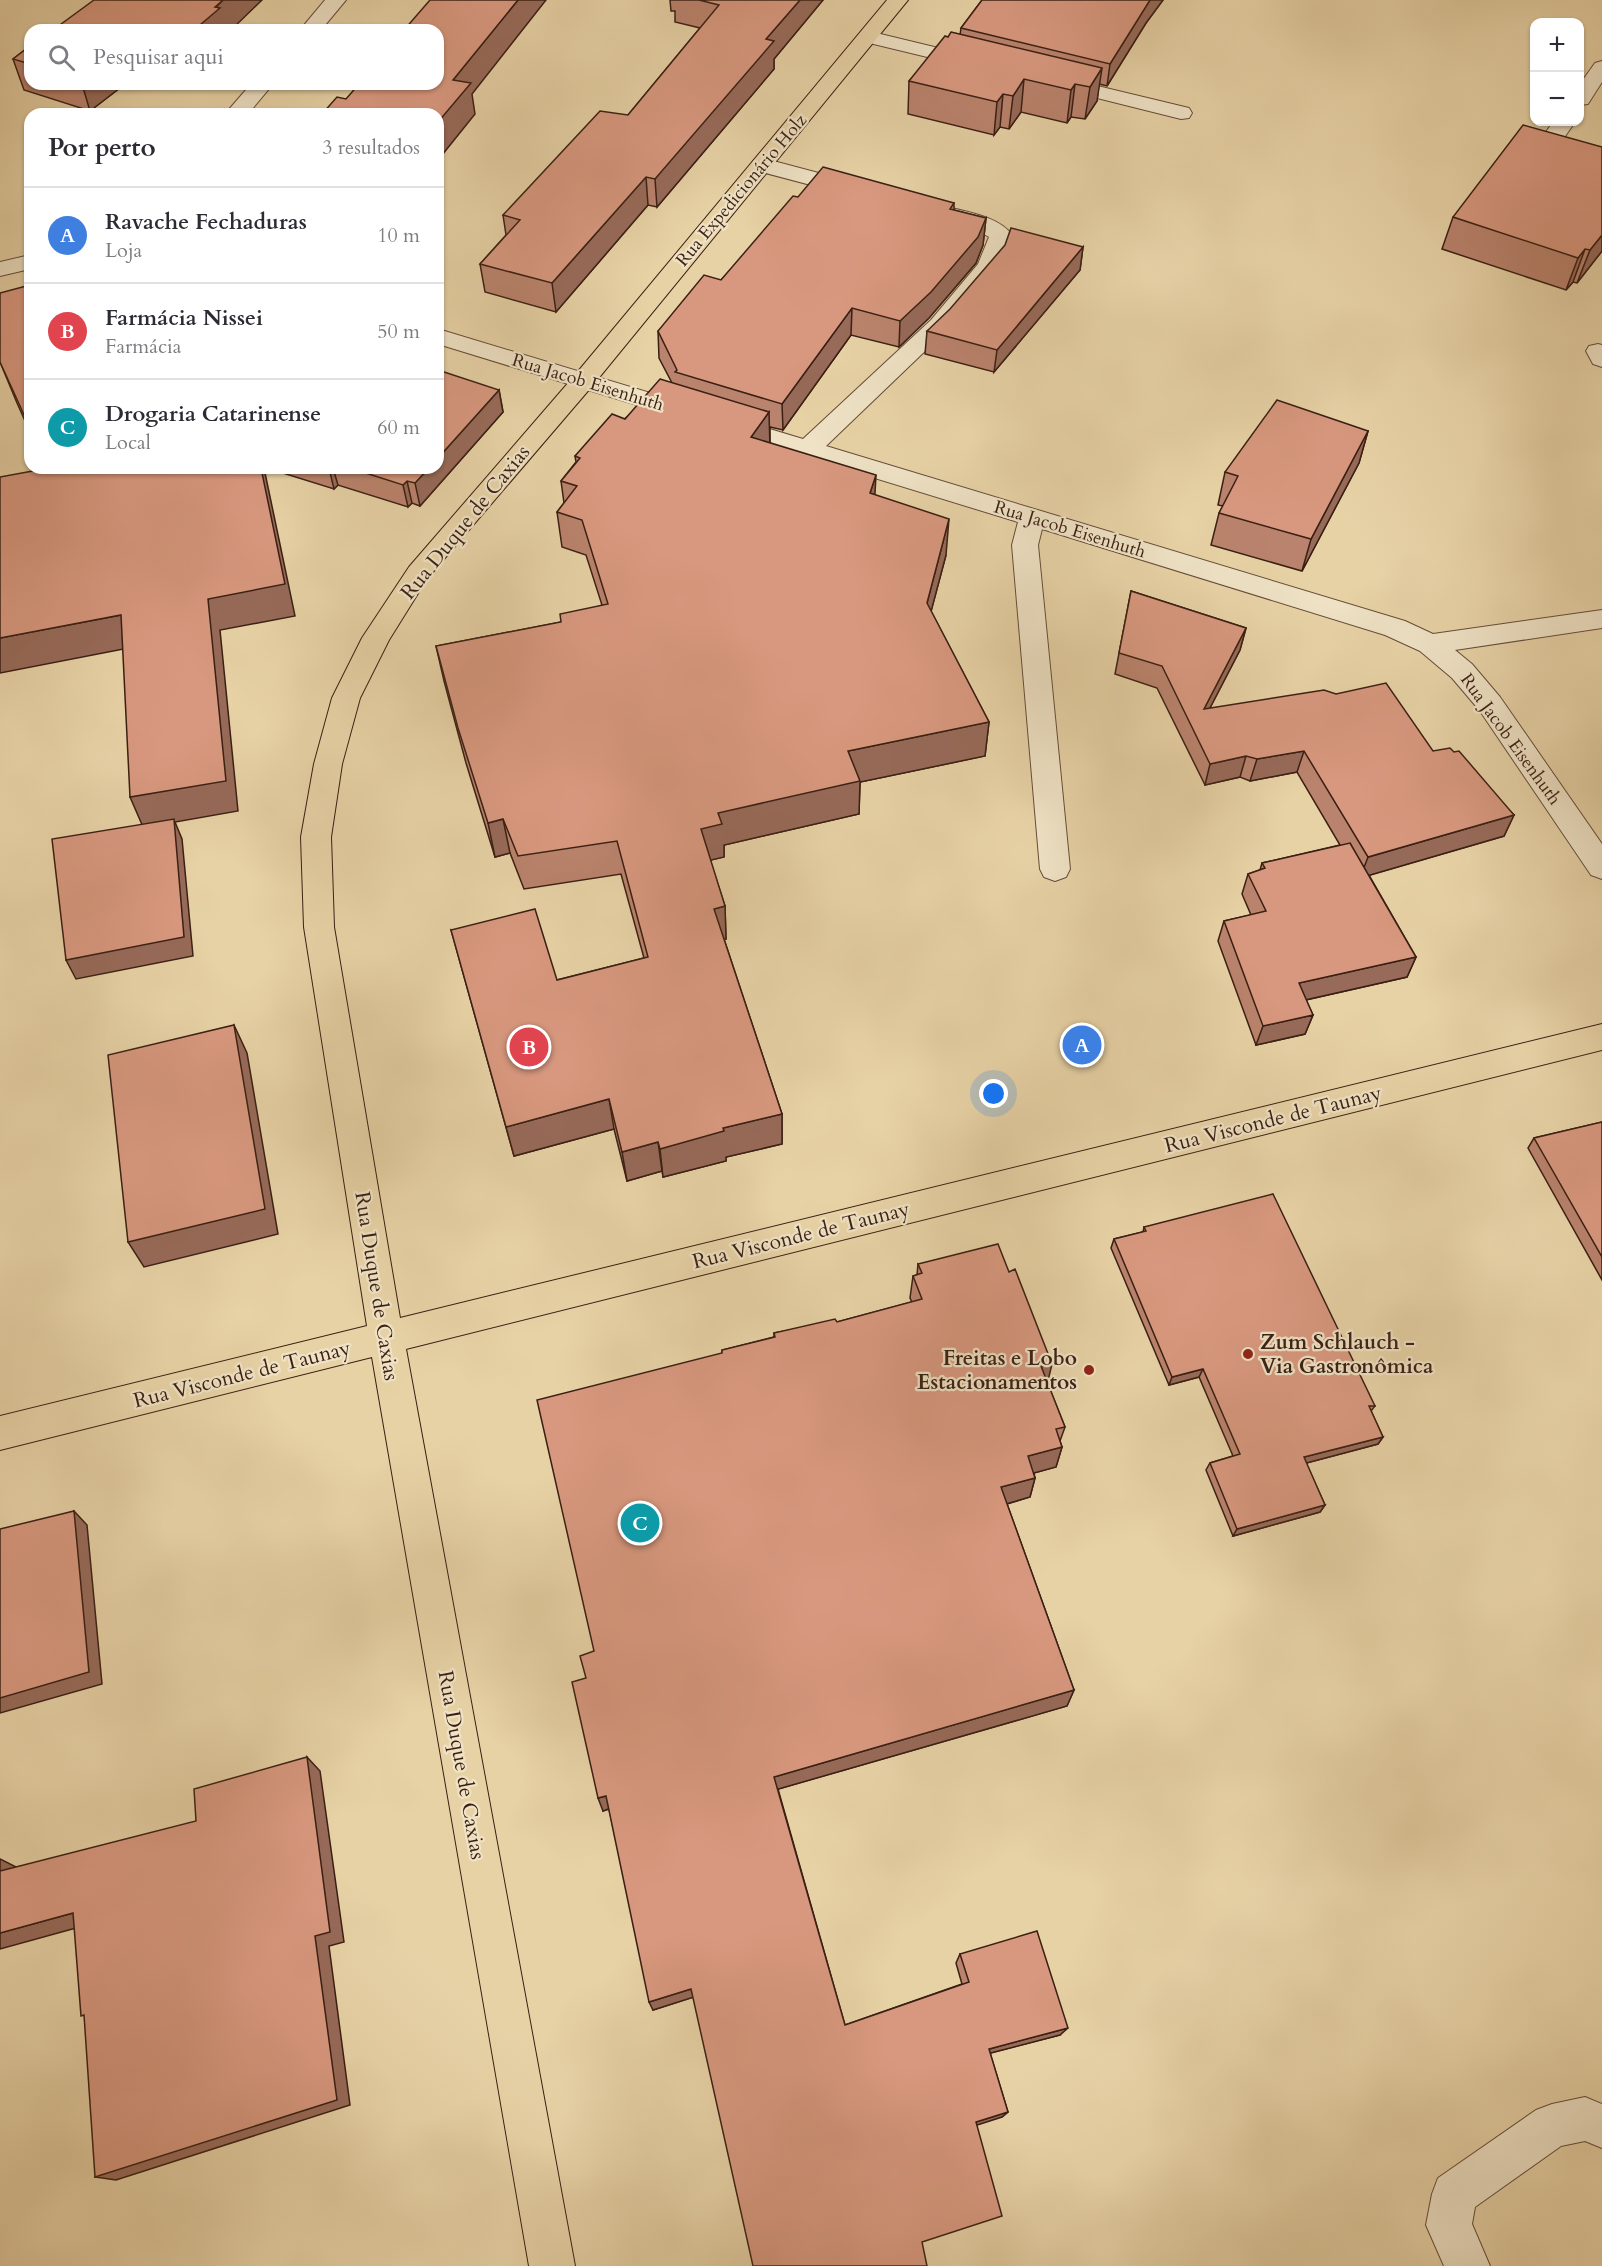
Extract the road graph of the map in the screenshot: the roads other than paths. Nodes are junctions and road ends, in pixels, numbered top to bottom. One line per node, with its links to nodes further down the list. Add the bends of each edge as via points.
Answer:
1 (336, 0): 3 (street)
2 (898, 0): 4 (main road, Rua Expedicionário Holz)
3 (315, 24)
4 (868, 37): 6 (street); 14 (main road, Rua Expedicionário Holz)
5 (1602, 67): 9 (street)
6 (996, 68)
7 (1042, 79): 11 (street)
8 (257, 90): 10 (street)
9 (1584, 93)
10 (241, 108)
11 (1181, 113)
12 (1561, 126): 13 (street)
13 (1540, 156)
14 (762, 165): 15 (street); 20 (main road, Rua Expedicionário Holz)
15 (873, 194)
16 (928, 209): 21 (street, via 983,224 1000,235 989,266 939,325)
17 (24, 263): 18 (street)
18 (0, 269)
19 (444, 338): 20 (street, Rua Jacob Eisenhuth)
20 (584, 380): 21 (street, Rua Jacob Eisenhuth); 28 (main road, Rua Duque de Caxias, via 418,573 376,638 346,698 328,764 316,837 319,927)
21 (808, 448): 22 (street, Rua Jacob Eisenhuth)
22 (1032, 517): 24 (street, Rua Jacob Eisenhuth, via 1384,624); 26 (street, via 1025,545)
23 (1602, 619): 24 (street)
24 (1430, 644): 25 (street, Rua Jacob Eisenhuth, via 1462,671 1490,704)
25 (1602, 867)
26 (1055, 869)
27 (1602, 1037): 28 (main road, Rua Visconde de Taunay)
28 (386, 1338): 29 (main road, Rua Visconde de Taunay); 31 (main road, Rua Duque de Caxias)
29 (0, 1433)
30 (1602, 2126): 32 (street, via 1586,2119 1552,2126 1454,2194 1449,2225)
31 (552, 2266)
32 (1467, 2266)

